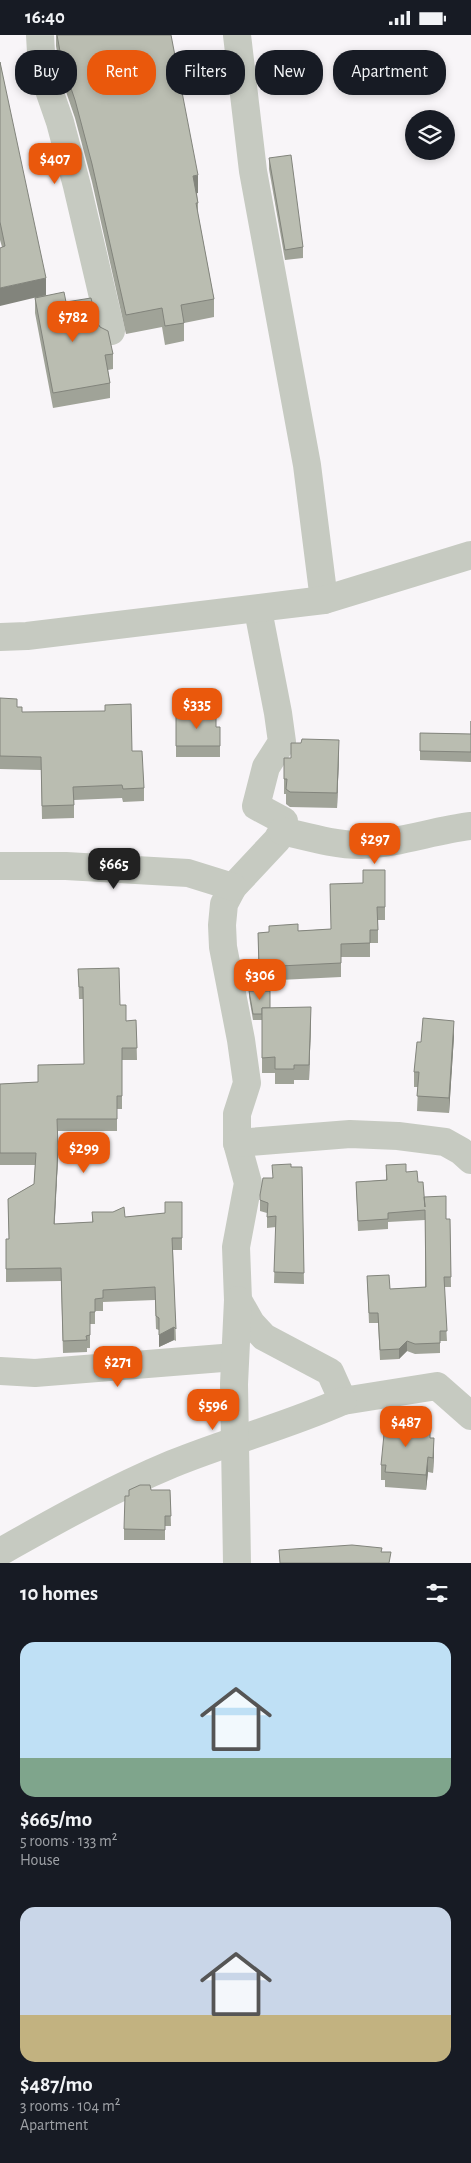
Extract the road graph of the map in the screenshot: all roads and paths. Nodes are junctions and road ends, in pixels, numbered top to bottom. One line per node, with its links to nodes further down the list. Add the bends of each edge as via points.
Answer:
1 (40, 35): 3 (street, via 42,69 77,186)
2 (237, 35): 5 (street, via 254,171 307,465)
3 (111, 331)
4 (471, 555): 5 (street)
5 (324, 600): 6 (street)
6 (258, 609): 7 (street); 9 (street, via 282,742 266,767 256,806 284,821)
7 (0, 637)
8 (471, 826): 9 (street, via 361,845)
9 (282, 831): 11 (street, via 270,849)
10 (0, 866): 11 (street, via 188,873)
11 (233, 887): 12 (street, via 224,904 222,925 247,1083 237,1114)
12 (237, 1143): 13 (street, via 350,1134 398,1136 445,1142); 14 (street, via 248,1183 236,1247)
13 (471, 1160)
14 (238, 1300): 15 (street); 17 (street, via 251,1323 264,1337 330,1373)
15 (235, 1357): 16 (street, via 35,1373); 19 (street)
16 (0, 1371)
17 (343, 1401): 18 (street, via 437,1386); 19 (street)
18 (471, 1416)
19 (234, 1441): 20 (street, via 108,1492); 21 (street)
20 (0, 1552)
21 (236, 1563)

